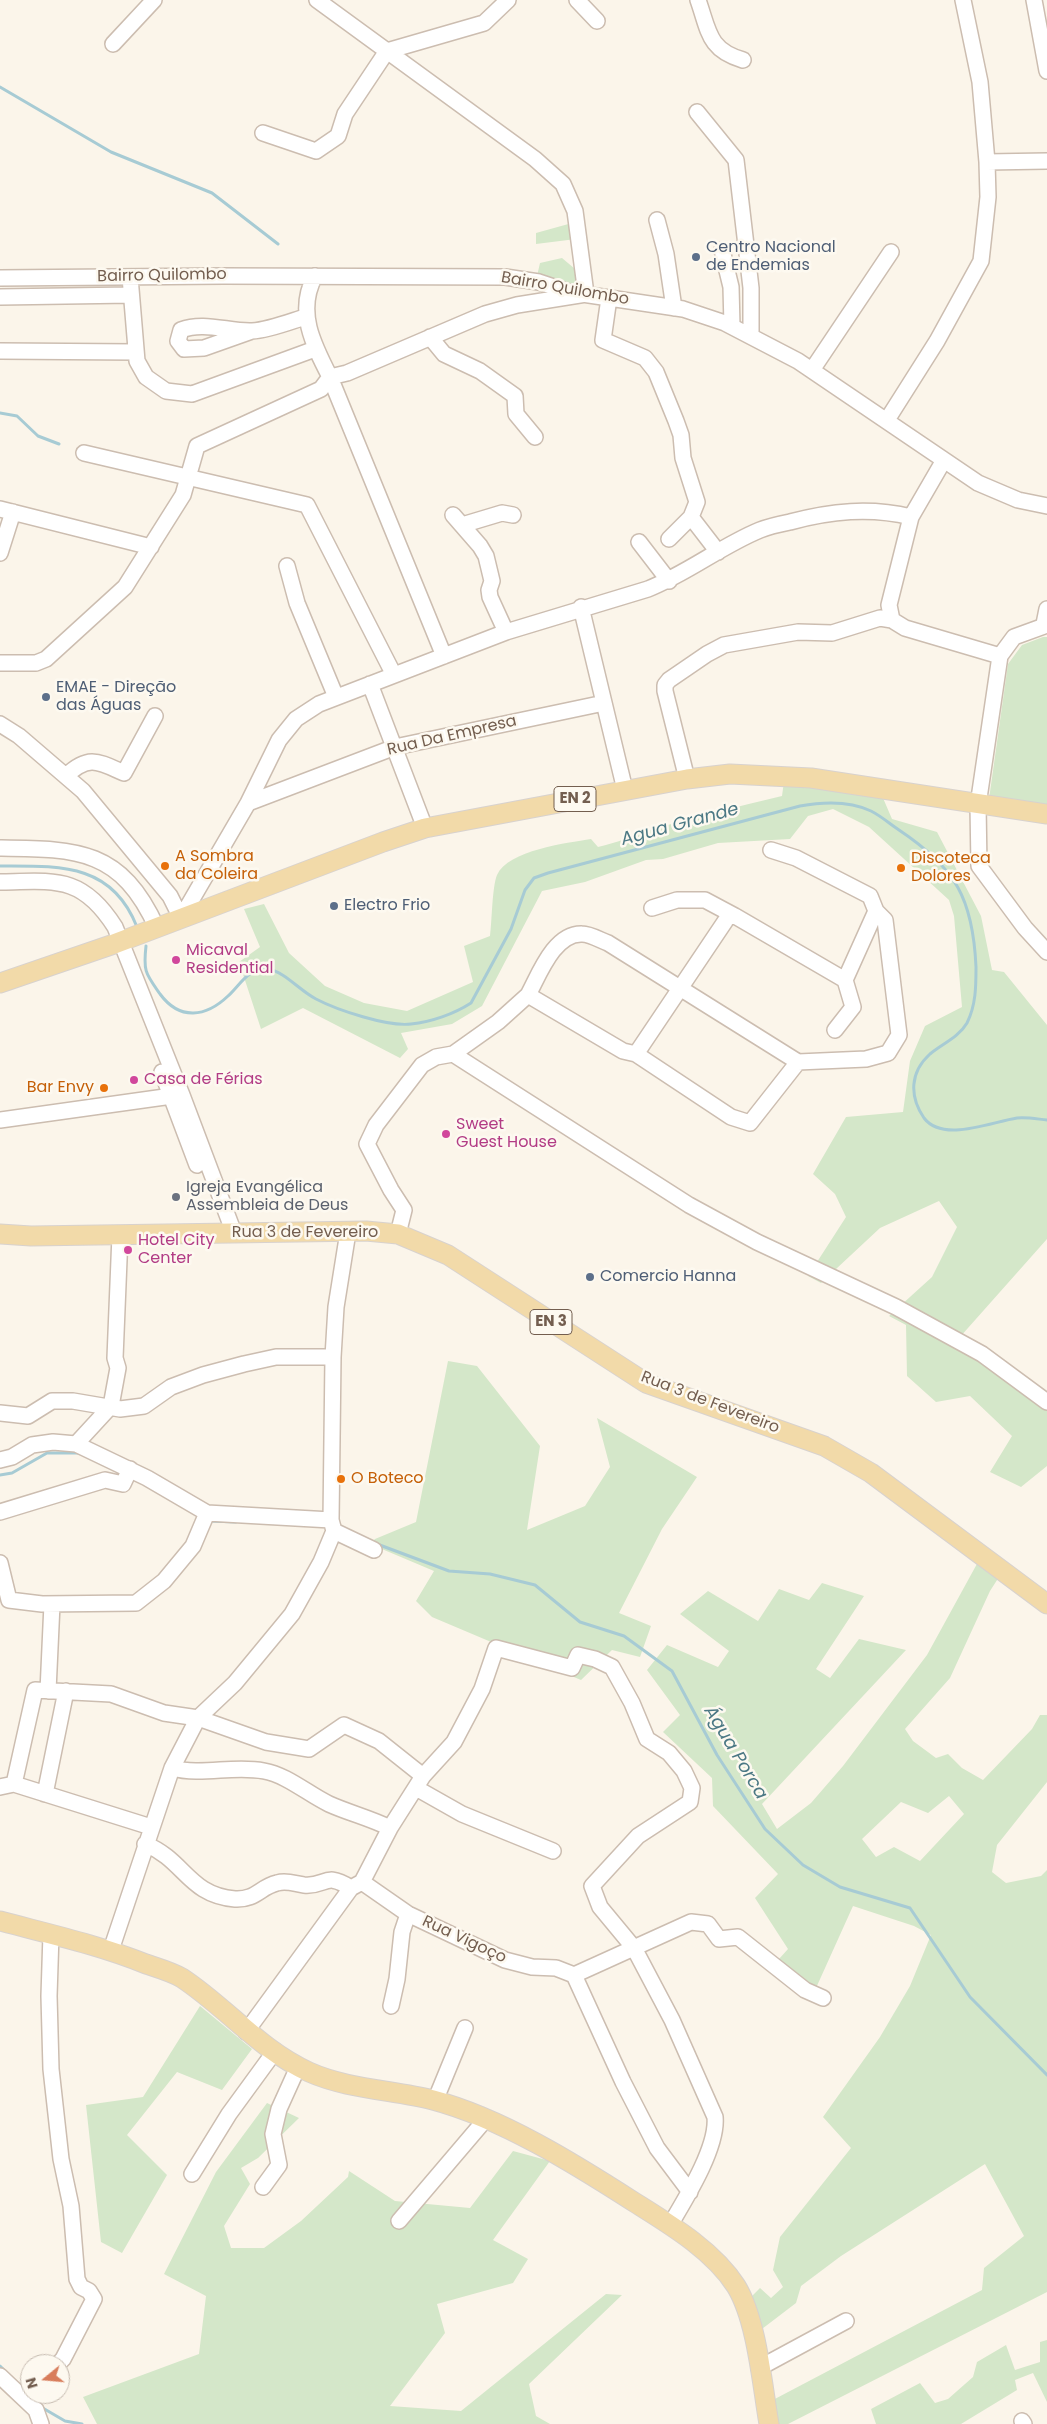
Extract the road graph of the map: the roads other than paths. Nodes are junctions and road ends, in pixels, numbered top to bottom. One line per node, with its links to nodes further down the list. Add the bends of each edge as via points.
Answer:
1 (154, 0): 9 (street)
2 (317, 0): 10 (street)
3 (508, 0): 10 (street, via 484,23)
4 (577, 0): 8 (street)
5 (698, 0): 11 (street, via 713,42 727,55)
6 (963, 0): 15 (street, via 980,82)
7 (1034, 0): 12 (street)
8 (597, 21)
9 (113, 44)
10 (387, 51): 14 (street, via 345,114 338,136 316,151); 23 (street, via 535,159 563,184 575,211)
11 (743, 60)
12 (1047, 71)
13 (697, 112): 31 (street, via 736,160 751,288)
14 (263, 133)
15 (987, 162): 16 (street); 38 (street, via 988,197 981,261 937,341)
16 (1047, 162)
17 (657, 220): 27 (street)
18 (722, 250): 29 (street, via 731,287)
19 (891, 252): 36 (street)
20 (314, 276): 21 (street, Bairro Quilombo); 23 (street, Bairro Quilombo, via 505,277); 28 (street, via 307,294)
21 (130, 277): 22 (street, Bairro Quilombo); 24 (street)
22 (0, 278)
23 (586, 294): 26 (street, Bairro Quilombo); 32 (street, via 509,307)
24 (131, 296): 25 (street); 35 (street)
25 (0, 297)
26 (609, 298): 27 (street, Bairro Quilombo); 46 (street, via 603,340 645,358 656,372 669,400 680,435 682,458 696,492 697,502)
27 (674, 308): 29 (street, Bairro Quilombo)
28 (305, 317): 30 (street); 33 (street)
29 (732, 326): 31 (street, Bairro Quilombo)
30 (252, 331)
31 (751, 336): 36 (street, Bairro Quilombo)
32 (430, 337): 37 (street, via 347,373); 39 (street, via 444,354 480,371 515,396 516,414)
33 (315, 349): 35 (street, via 183,395 152,383 140,369); 37 (street)
34 (0, 351): 35 (street)
35 (134, 352)
36 (812, 370): 38 (street, Bairro Quilombo)
37 (330, 377): 42 (street, via 321,389 197,446); 60 (street)
38 (887, 420): 41 (street, Bairro Quilombo)
39 (535, 437)
40 (84, 453): 42 (street)
41 (944, 460): 43 (street, Bairro Quilombo, via 996,491); 47 (street)
42 (190, 477): 50 (street, via 183,495); 63 (street, via 307,505)
43 (1047, 506)
44 (6, 510): 50 (street); 52 (street)
45 (514, 515): 59 (street, via 502,513 458,520 486,556 492,581 490,597)
46 (691, 517): 48 (street); 51 (street)
47 (911, 517): 51 (street, via 878,511 814,516 761,530); 57 (street, via 889,605)
48 (669, 539)
49 (639, 542): 54 (street)
50 (151, 546): 62 (street, via 125,587 46,658 36,662)
51 (718, 552): 54 (street)
52 (0, 553)
53 (287, 566): 65 (street, via 297,602)
54 (669, 581): 55 (street)
55 (581, 607): 59 (street); 66 (street)
56 (1047, 609): 58 (street)
57 (892, 620): 61 (street, via 904,628); 71 (street, via 880,618 832,633 798,632 724,645 669,680 665,691)
58 (1046, 625): 61 (street, via 1014,636)
59 (506, 632): 60 (street)
60 (444, 656): 63 (street)
61 (1000, 656): 74 (street)
62 (0, 663)
63 (394, 675): 64 (street)
64 (370, 684): 65 (street); 69 (street)
65 (336, 697): 73 (street, via 296,718 279,740)
66 (604, 703): 69 (street, Rua Da Empresa); 72 (street)
67 (154, 716): 70 (street, via 124,773 89,761)
68 (0, 724): 70 (street)
69 (394, 747): 73 (street, Rua Da Empresa); 76 (street)
70 (66, 776): 83 (street, via 83,791 170,896)
71 (687, 779): 72 (main road, EN 2); 74 (main road, EN 2, via 730,774 811,778)
72 (625, 790): 76 (main road, EN 2)
73 (248, 803): 83 (street)
74 (978, 804): 75 (main road, EN 2); 86 (street, via 980,866 1025,928)
75 (1047, 814)
76 (425, 828): 83 (main road, EN 2)
77 (0, 848): 84 (street, via 68,850 106,864 138,891)
78 (771, 850): 81 (street, via 796,858 870,896)
79 (0, 882): 85 (street, via 64,883 76,887 96,901 115,927)
80 (652, 908): 82 (street, via 677,900 705,900)
81 (876, 911): 87 (street); 94 (street, via 885,920 899,1034 888,1052 866,1059)
82 (735, 916): 87 (street); 89 (street, via 728,917)
83 (181, 918): 84 (main road, EN 2)
84 (158, 928): 85 (main road, EN 2)
85 (118, 943): 88 (main road); 95 (street)
86 (1047, 952)
87 (845, 980): 91 (street, via 853,1007)
88 (0, 983)
89 (681, 987): 90 (street, via 608,943 582,934 564,938); 93 (street); 94 (street)
90 (528, 995): 92 (street, via 498,1022); 93 (street, via 623,1051)
91 (835, 1030)
92 (453, 1054): 100 (street, via 436,1057 422,1065 376,1125 368,1144 404,1210); 103 (street, via 689,1205 757,1242 896,1307 982,1354)
93 (636, 1054): 94 (street, via 731,1117 750,1123)
94 (798, 1062)
95 (177, 1096): 96 (street); 97 (street)
96 (0, 1120)
97 (228, 1232): 98 (main road, Rua 3 de Fevereiro / EN 3); 101 (main road, Rua 3 de Fevereiro / EN 3)
98 (348, 1232): 100 (main road, Rua 3 de Fevereiro / EN 3); 102 (street, via 336,1307)
99 (0, 1234): 101 (main road, Rua 3 de Fevereiro / EN 3)
100 (398, 1234): 115 (main road, Rua 3 de Fevereiro / EN 3, via 448,1255 646,1382 842,1454 922,1509)
101 (120, 1235): 104 (street, via 115,1358 118,1368)
102 (333, 1357): 104 (street, via 276,1357 244,1364 172,1387 144,1406 120,1409); 111 (street)
103 (1045, 1397)
104 (111, 1406): 105 (street, via 52,1401 28,1416); 106 (street)
105 (0, 1413)
106 (76, 1444): 107 (street, via 53,1442 32,1445); 108 (street)
107 (0, 1460)
108 (130, 1469): 109 (street, via 123,1484 105,1480); 110 (street)
109 (0, 1512)
110 (207, 1513): 111 (street); 114 (street, via 192,1546 164,1581 136,1603)
111 (332, 1525): 112 (street); 118 (street, via 320,1562 292,1614 234,1683)
112 (374, 1550)
113 (0, 1563): 114 (street, via 10,1600)
114 (52, 1604): 117 (street)
115 (1047, 1604)
116 (66, 1690): 117 (street); 118 (street, via 111,1694 164,1713); 122 (street)
117 (48, 1691): 121 (street, via 35,1690)
118 (198, 1718): 119 (street); 120 (street, via 266,1742 309,1750 344,1725 379,1741)
119 (172, 1768): 123 (street); 124 (street, via 189,1772 267,1772 330,1804)
120 (420, 1782): 124 (street); 126 (street, via 462,1814); 131 (street, via 454,1742 482,1688 496,1648 572,1668 578,1655 612,1667 647,1740 669,1754 684,1771 692,1788 690,1802 638,1836 592,1886 600,1907)
121 (7, 1786): 122 (street)
122 (45, 1794): 123 (street)
123 (151, 1827): 125 (street)
124 (390, 1828): 127 (street)
125 (145, 1844): 127 (street, Rua Vigoço, via 168,1856 200,1888 218,1896 245,1899 284,1881 310,1885 331,1879); 132 (street)
126 (553, 1850)
127 (356, 1885): 128 (street, Rua Vigoço); 137 (street)
128 (408, 1914): 133 (street, Rua Vigoço, via 518,1965 556,1968); 135 (street, via 402,1932)
129 (0, 1921): 130 (main road)
130 (51, 1934): 132 (main road); 148 (street, via 51,2069 61,2159 71,2206 77,2279 94,2299)
131 (634, 1948): 133 (street); 134 (street, via 691,1922 708,1924 719,1939 738,1937 805,1990); 144 (street, via 672,2020 715,2117 716,2128)
132 (111, 1950): 137 (main road, via 181,1977)
133 (574, 1975): 144 (street, via 657,2148)
134 (824, 1998)
135 (391, 2006)
136 (465, 2028): 140 (street)
137 (246, 2032): 138 (main road)
138 (275, 2052): 139 (main road); 142 (street, via 229,2114)
139 (298, 2066): 140 (main road, via 324,2078); 143 (street, via 279,2109 273,2134 279,2165)
140 (435, 2100): 141 (main road)
141 (485, 2120): 145 (street); 146 (main road, via 586,2171)
142 (192, 2174)
143 (263, 2187)
144 (690, 2192): 146 (street)
145 (399, 2221)
146 (670, 2225): 149 (main road, via 702,2250 735,2285 744,2303)
147 (846, 2321): 149 (street)
148 (66, 2354)
149 (759, 2368): 154 (main road)
150 (0, 2376): 151 (street)
151 (20, 2392)
152 (32, 2404): 153 (street)
153 (41, 2424)
154 (769, 2424)

